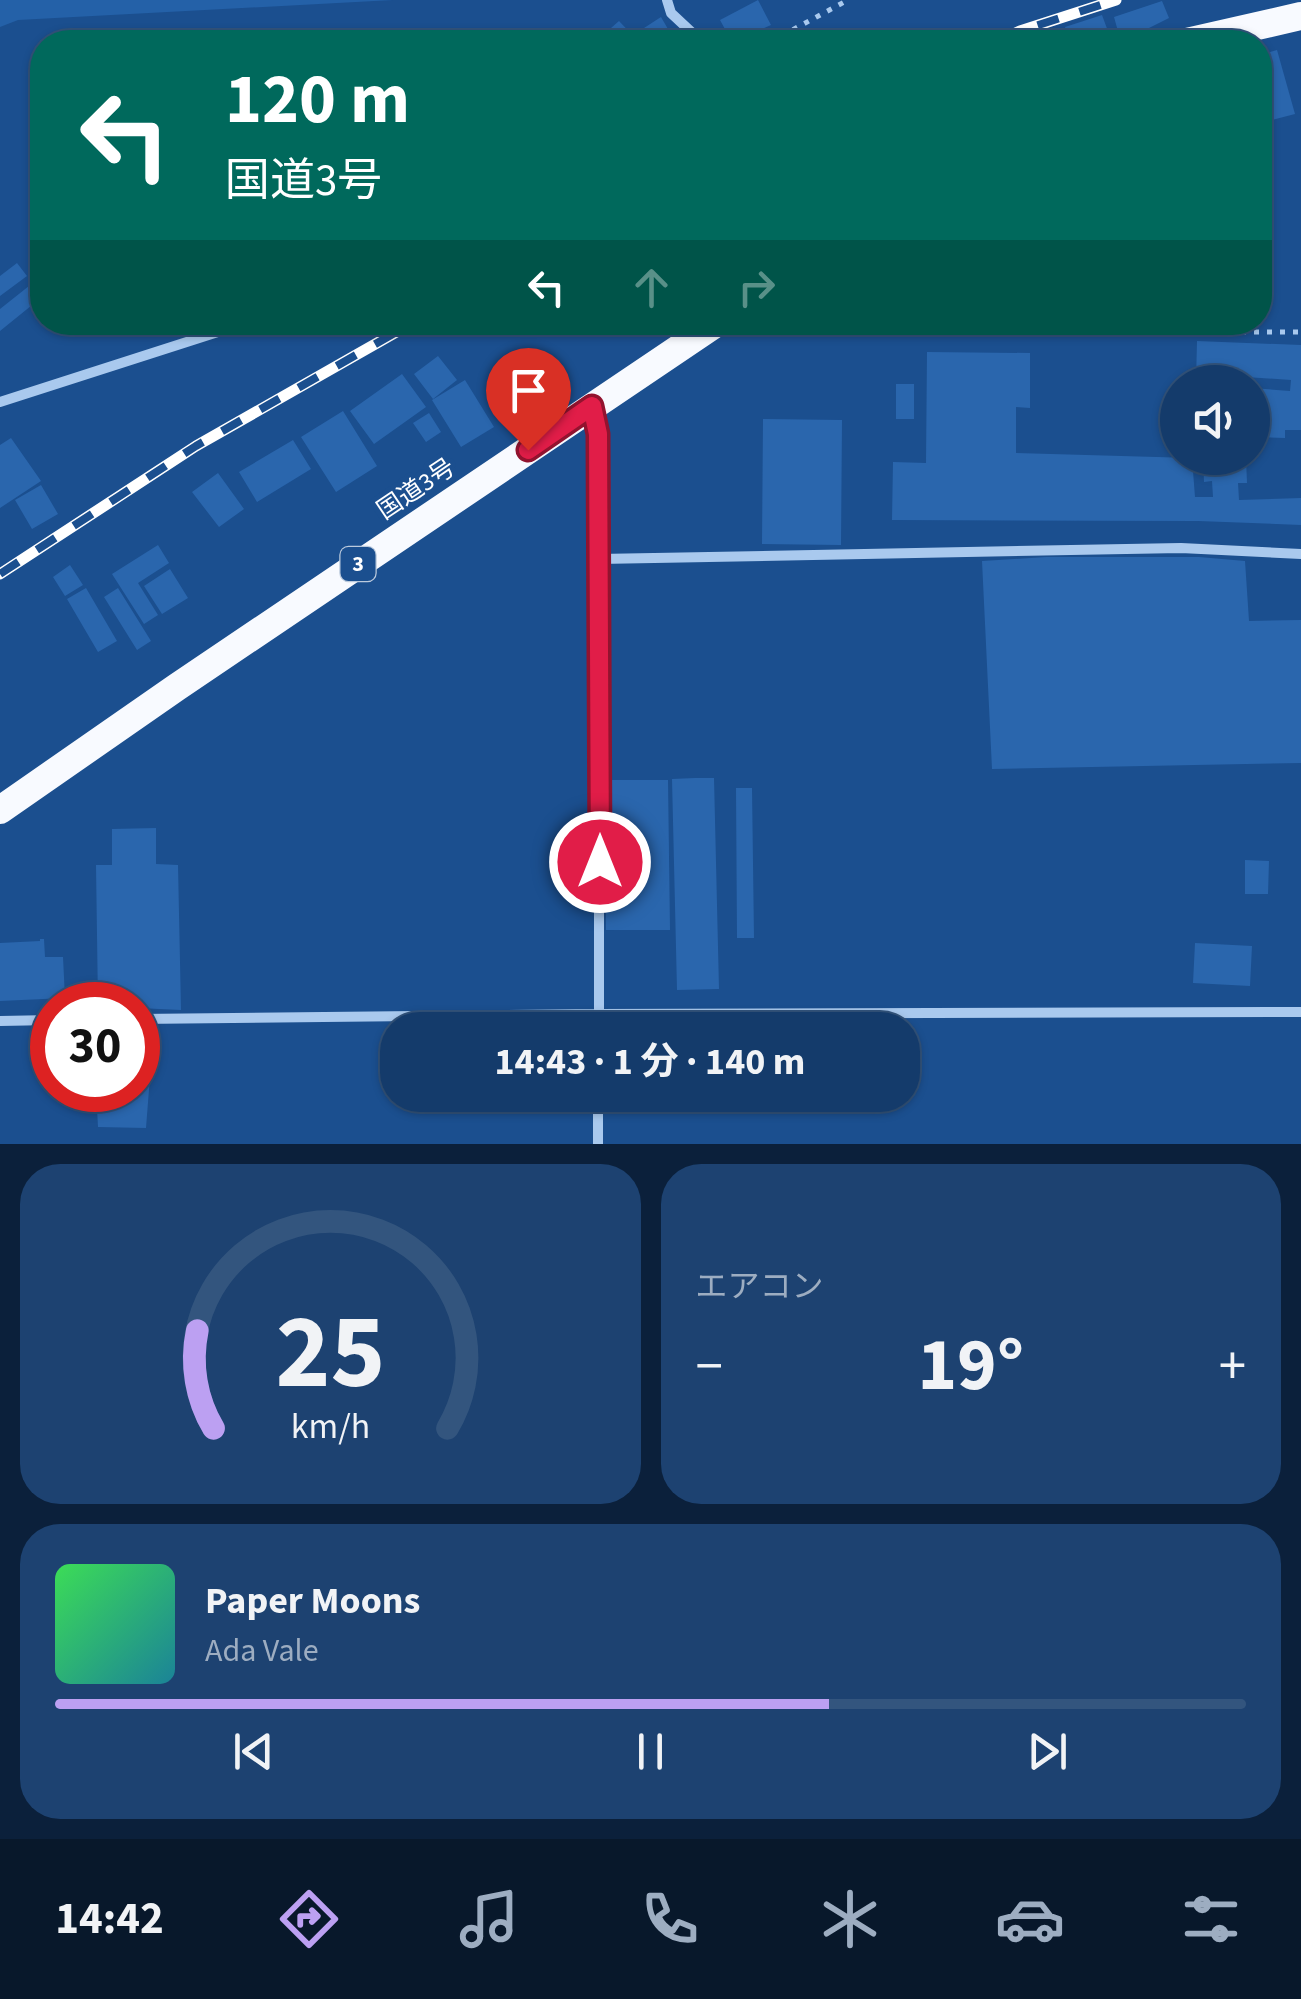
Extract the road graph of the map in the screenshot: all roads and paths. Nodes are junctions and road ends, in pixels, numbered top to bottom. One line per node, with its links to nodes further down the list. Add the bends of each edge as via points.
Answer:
1 (667, 0): 4 (street)
2 (848, 0): 5 (path)
3 (1301, 16): 6 (highway)
4 (689, 30)
5 (792, 30)
6 (1240, 30)
7 (1272, 332): 8 (path)
8 (1301, 332)
9 (209, 335): 11 (street)
10 (698, 335): 12 (highway, 国道3号 / 3)
11 (0, 402)
12 (592, 406): 14 (street); 15 (highway, 国道3号 / 3)
13 (1301, 554): 14 (street, via 1181,548)
14 (600, 560): 16 (street)
15 (0, 810)
16 (600, 1012)
17 (1301, 1012): 18 (street)
18 (920, 1013)
19 (380, 1016): 20 (street)
20 (160, 1019)
21 (30, 1020): 22 (street)
22 (0, 1021)
23 (598, 1112): 24 (street)
24 (598, 1144)

